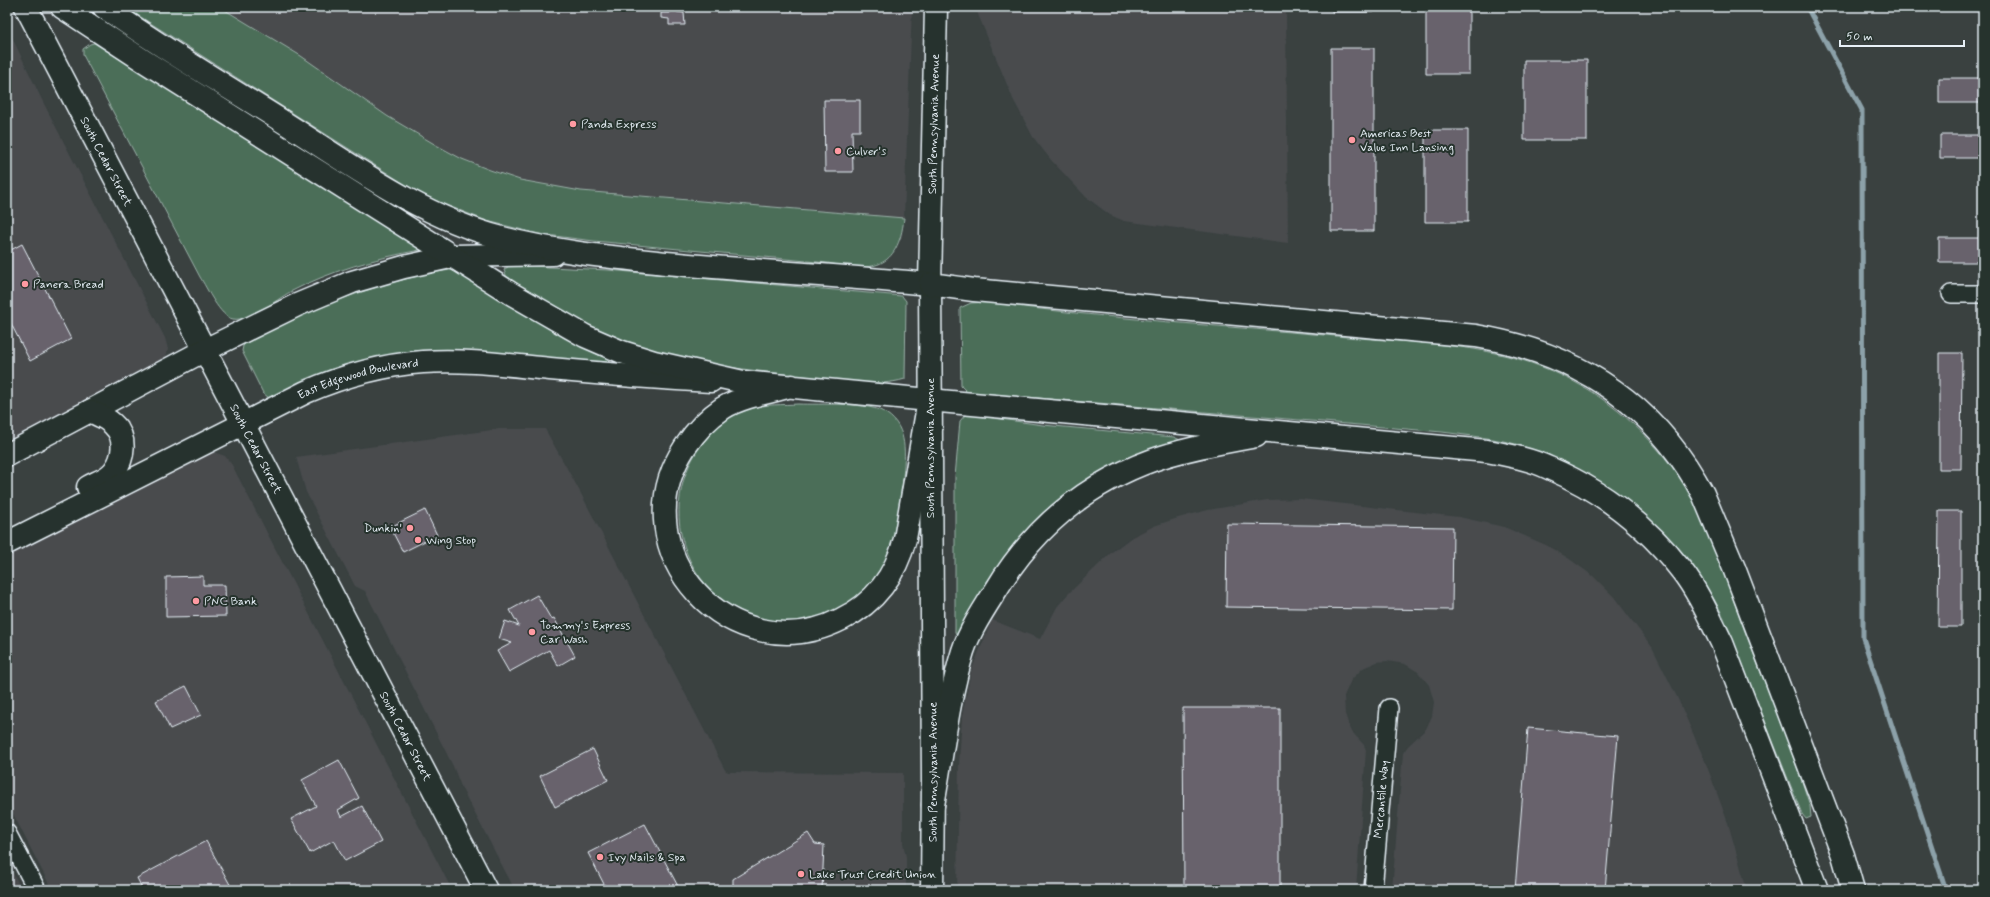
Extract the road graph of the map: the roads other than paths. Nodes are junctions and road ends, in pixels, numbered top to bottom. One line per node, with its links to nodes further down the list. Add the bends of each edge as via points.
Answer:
1 (26, 7): 10 (main road, South Cedar Street)
2 (62, 7): 6 (main road)
3 (104, 7): 5 (main road, via 411,201 446,218 502,238)
4 (936, 7): 7 (main road, South Pennsylvania Avenue)
5 (575, 254): 6 (main road); 7 (main road)
6 (455, 256): 10 (main road, via 352,282 297,305); 11 (main road, via 545,314 598,342 648,361)
7 (930, 284): 13 (main road, South Pennsylvania Avenue); 24 (main road, via 1476,336 1515,343 1585,372 1613,390 1645,416 1672,445 1700,488 1734,568)
8 (1952, 294): 9 (street)
9 (1983, 294)
10 (205, 350): 14 (main road); 15 (main road, South Cedar Street)
11 (743, 382): 12 (main road); 15 (main road, East Edgewood Boulevard, via 657,378 477,362 423,362 374,370 333,381)
12 (792, 386): 13 (main road); 13 (main road, via 733,403 707,420 678,459 667,490 665,509 672,554 695,592 709,606 729,619 756,629 777,632 810,630 839,621 868,603 889,578 905,539)
13 (929, 400): 16 (main road); 21 (main road, South Pennsylvania Avenue)
14 (90, 411): 17 (main road); 18 (main road, via 106,418 119,431 123,450 120,464 110,476)
15 (243, 423): 19 (main road, East Edgewood Boulevard); 26 (main road, South Cedar Street)
16 (1285, 431): 21 (main road, via 1198,447 1141,464 1078,498 1039,532 1008,570 981,614 964,650); 23 (main road, via 1487,451 1513,456 1548,467 1625,512 1683,572 1707,612 1722,644)
17 (7, 455)
18 (7, 529)
19 (7, 543)
20 (1389, 708): 28 (street, Mercantile Way)
21 (933, 805): 27 (main road, South Pennsylvania Avenue)
22 (7, 833): 25 (street)
23 (1796, 837): 29 (main road); 30 (main road)
24 (1843, 855): 31 (main road); 32 (main road)
25 (37, 890)
26 (486, 890)
27 (932, 890)
28 (1373, 890)
29 (1811, 890)
30 (1817, 890)
31 (1853, 890)
32 (1862, 890)

